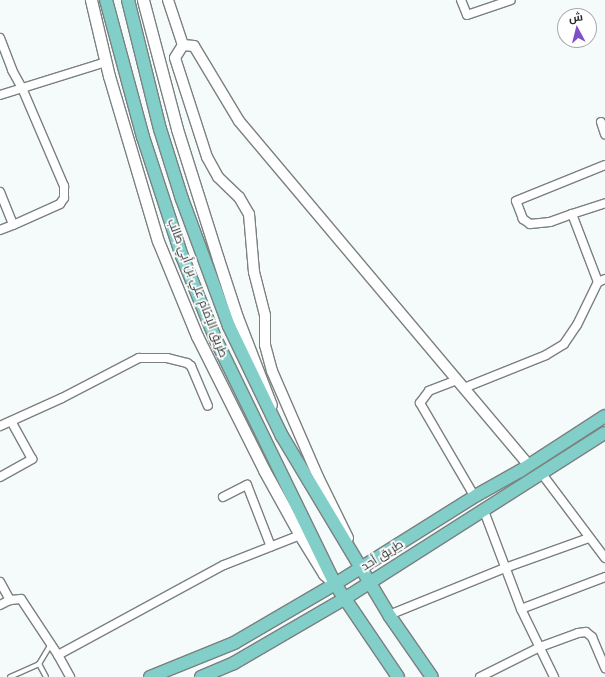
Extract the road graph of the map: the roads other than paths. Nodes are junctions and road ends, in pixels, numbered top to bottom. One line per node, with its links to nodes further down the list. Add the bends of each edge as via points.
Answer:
1 (91, 0): 11 (main road)
2 (106, 0): 46 (main road, طريق الإمام علي بن أبي طالب, via 143,137 182,256 216,340)
3 (128, 0): 30 (main road, طريق الإمام علي بن أبي طالب, via 160,130 182,199 229,326)
4 (143, 0): 12 (main road)
5 (168, 0): 9 (street)
6 (461, 0): 7 (street, via 467,15)
7 (511, 0)
8 (0, 38): 13 (street)
9 (183, 45): 10 (street); 24 (street, via 194,46 239,121)
10 (175, 58): 12 (street, via 170,67); 41 (street, via 207,158 249,214 254,272 265,315 265,345 279,389)
11 (106, 62): 13 (street); 37 (main road, via 158,240 194,329 205,355)
12 (162, 73): 30 (main road, via 218,259)
13 (22, 88): 14 (street); 21 (street, via 64,186 64,198 60,204)
14 (0, 95)
15 (601, 122): 16 (street)
16 (605, 134)
17 (605, 165): 20 (street, via 516,201 523,219 530,224 550,222)
18 (0, 192): 21 (street)
19 (605, 203): 20 (street)
20 (572, 214): 23 (street)
21 (13, 225): 22 (street)
22 (0, 230)
23 (602, 280): 24 (street, via 564,344 546,355)
24 (460, 384): 31 (street); 34 (street, via 429,391 420,403 472,492)
25 (208, 406): 27 (street, via 191,366 187,363 167,358 139,358)
26 (605, 416): 31 (main road, طريق أحد)
27 (11, 421): 28 (street); 33 (street, via 32,459)
28 (0, 426)
29 (605, 433): 32 (main road, طريق أحد)
30 (282, 436): 41 (main road, طريق الإمام علي بن أبي طالب)
31 (529, 465): 34 (main road, طريق أحد)
32 (542, 474): 36 (main road, طريق أحد); 38 (street)
33 (0, 477)
34 (477, 495): 41 (main road, طريق أحد)
35 (224, 497): 39 (street, via 247,485)
36 (484, 511): 42 (street); 45 (main road, طريق أحد)
37 (300, 535): 39 (street); 46 (main road, via 324,574)
38 (589, 538): 40 (street); 42 (street)
39 (271, 547): 54 (street, via 224,565)
40 (605, 558)
41 (362, 567): 45 (main road, طريق الإمام علي بن أبي طالب); 46 (main road, طريق أحد)
42 (505, 568): 50 (street); 51 (street)
43 (605, 577): 50 (street)
44 (0, 582): 48 (street)
45 (369, 582): 47 (main road, طريق أحد); 51 (main road, طريق الإمام علي بن أبي طالب)
46 (335, 584): 47 (main road, طريق الإمام علي بن أبي طالب); 60 (main road, طريق أحد, via 234,642)
47 (344, 599): 61 (main road, طريق أحد, via 234,663); 62 (main road, طريق الإمام علي بن أبي طالب)
48 (10, 600): 49 (street); 52 (street, via 21,599)
49 (0, 604)
50 (521, 609): 53 (street)
51 (389, 615): 63 (main road, طريق الإمام علي بن أبي طالب)
52 (51, 644): 54 (street); 55 (lane)
53 (540, 647): 56 (street, via 586,632 592,638); 64 (street); 65 (street)
54 (58, 655): 59 (street)
55 (39, 664): 57 (lane); 58 (lane)
56 (605, 668)
57 (10, 677)
58 (46, 677)
59 (70, 677)
60 (150, 677)
61 (202, 677)
62 (398, 677)
63 (432, 677)
64 (480, 677)
65 (554, 677)

